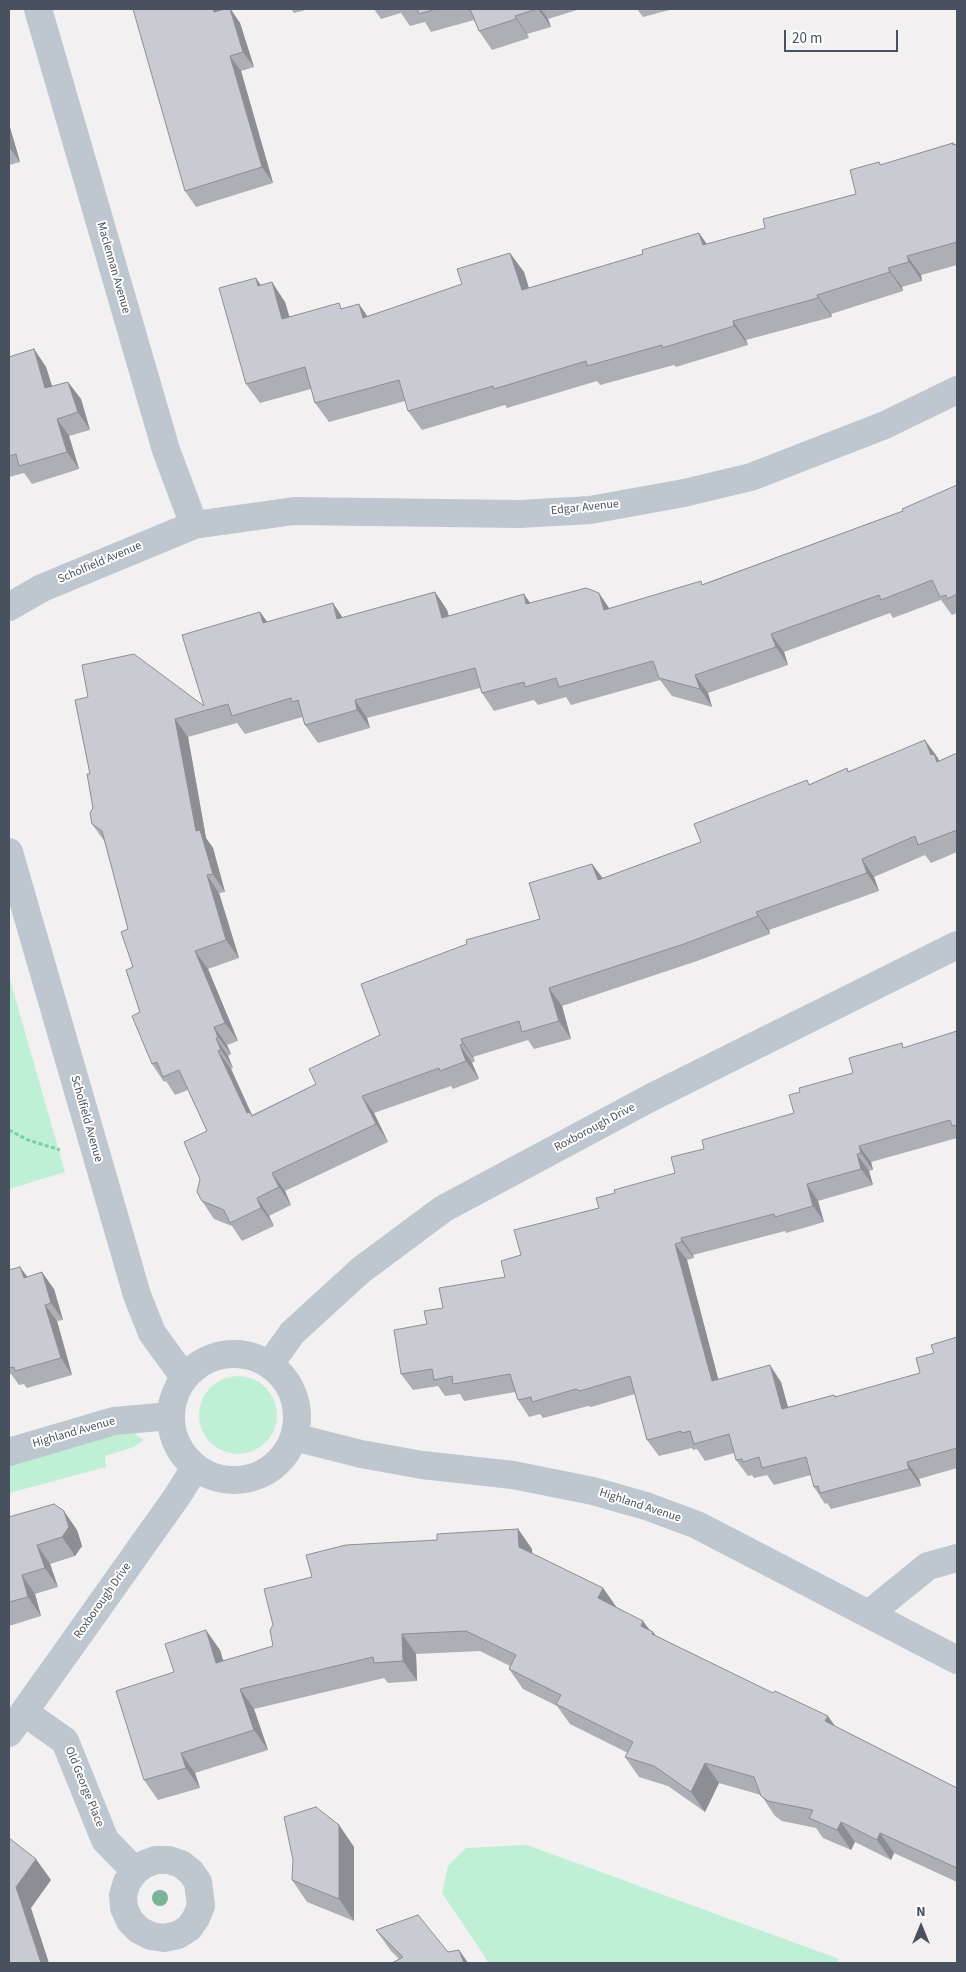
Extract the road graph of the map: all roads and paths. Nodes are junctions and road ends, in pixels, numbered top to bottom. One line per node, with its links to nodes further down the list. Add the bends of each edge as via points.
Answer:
1 (38, 9): 3 (street, Maclennan Avenue, via 166,450)
2 (957, 390): 3 (street, Edgar Avenue, via 885,425 750,477 590,510 520,514 294,511)
3 (194, 525): 4 (street, Scholfield Avenue, via 42,588)
4 (9, 607)
5 (9, 852): 8 (street, Scholfield Avenue)
6 (957, 945): 9 (street, Roxborough Drive, via 652,1097 443,1209 361,1270 292,1334)
7 (9, 1130): 8 (path, via 28,1140)
8 (98, 1163): 10 (street, Scholfield Avenue, via 137,1296 152,1334)
9 (270, 1364): 10 (street, via 253,1356 234,1353 215,1356 198,1364); 12 (street, via 294,1397 297,1417)
10 (184, 1377): 11 (street, via 176,1389)
11 (170, 1416): 13 (street, Highland Avenue, via 114,1421); 14 (street, via 172,1436 181,1454)
12 (294, 1437): 14 (street, via 285,1455 271,1469 253,1478 233,1481 213,1477); 16 (street, Highland Avenue, via 422,1465 513,1475 593,1491 646,1506 697,1524)
13 (9, 1452)
14 (195, 1468): 18 (street, Roxborough Drive)
15 (957, 1558): 16 (street, via 928,1566)
16 (870, 1613): 17 (street, Highland Avenue)
17 (957, 1660)
18 (16, 1723): 19 (street, Old George Place, via 66,1741 106,1840)
19 (135, 1871)

